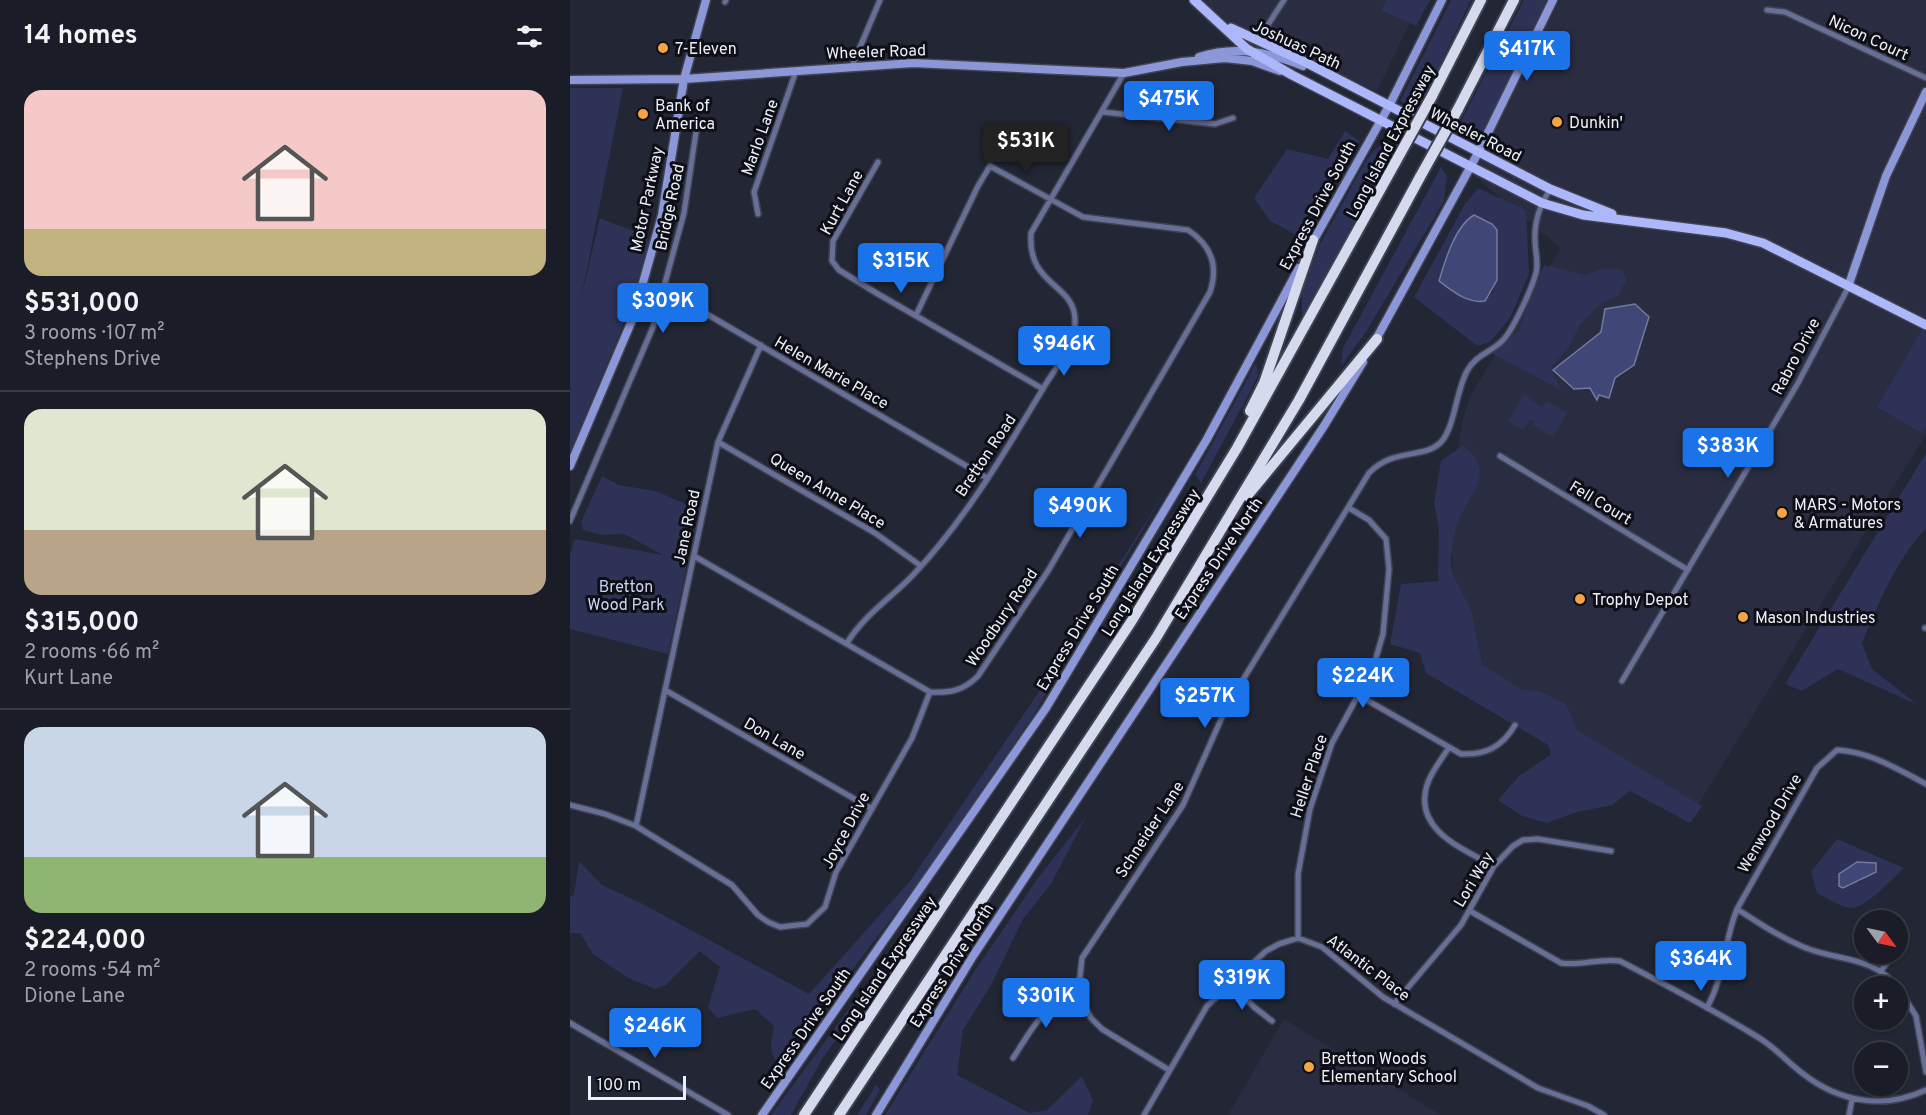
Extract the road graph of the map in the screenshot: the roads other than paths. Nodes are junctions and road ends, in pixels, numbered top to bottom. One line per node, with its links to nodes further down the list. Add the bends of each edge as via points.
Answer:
1 (706, 0): 22 (main road, Motor Parkway)
2 (880, 0): 16 (street)
3 (1194, 0): 9 (main road, Joshuas Path)
4 (1284, 0): 12 (street, via 1262,34)
5 (1442, 0): 25 (main road, Express Drive South)
6 (1481, 0): 47 (highway, Long Island Expressway, bridge)
7 (1514, 0): 51 (highway, bridge, via 1340,327)
8 (1553, 0): 30 (main road, Express Drive North)
9 (1205, 9): 11 (main road, Joshuas Path); 12 (main road, Joshuas Path, via 1240,34)
10 (1767, 10): 20 (street, Nicon Court, via 1785,12)
11 (1226, 29): 13 (main road, Joshuas Path); 14 (main road, via 1229,41)
12 (1271, 48): 23 (main road, Joshuas Path)
13 (1247, 49): 14 (main road, Wheeler Road); 19 (main road, Joshuas Path); 23 (main road, Wheeler Road, via 1278,56)
14 (1224, 52): 15 (main road, Wheeler Road)
15 (1182, 63): 18 (main road, Wheeler Road); 19 (main road, Wheeler Road, via 1225,58)
16 (852, 66): 17 (main road, Wheeler Road); 18 (main road, Wheeler Road, via 922,63)
17 (797, 69): 22 (main road, Wheeler Road); 36 (street, Marlo Lane, via 754,192)
18 (1124, 73): 26 (street, Bretton Road)
19 (1292, 75): 28 (main road, Wheeler Road)
20 (1926, 78)
21 (570, 80): 22 (main road, Wheeler Road)
22 (684, 80): 49 (main road, Motor Parkway, via 662,216 633,318)
23 (1347, 84): 25 (main road, Wheeler Road)
24 (1926, 92): 39 (main road, Rabro Drive, via 1886,176)
25 (1389, 106): 28 (main road, Express Drive South); 30 (main road, Wheeler Road)
26 (1103, 112): 27 (street, via 1215,124); 34 (street, Bretton Road)
27 (1233, 118)
28 (1380, 121): 32 (main road, Wheeler Road); 38 (main road, Express Drive South)
29 (696, 132): 40 (street, Bridge Road, via 684,213)
30 (1478, 153): 32 (main road, Express Drive North); 33 (main road, Wheeler Road)
31 (878, 162): 41 (street, Kurt Lane, via 833,241 832,261 839,270)
32 (1469, 168): 35 (main road, Wheeler Road); 43 (main road, Express Drive North)
33 (1550, 189): 35 (street); 37 (main road, Wheeler Road)
34 (1050, 200): 41 (street, Woodbury Road, via 990,166); 45 (street, Bretton Road, via 1031,233 1032,253 1040,272 1069,299 1075,323 1073,337); 60 (street, Woodbury Road, via 1083,217 1188,230 1209,248 1215,278 1048,571 978,676 958,690)
35 (1542, 203): 37 (main road, Wheeler Road, via 1583,214); 52 (street, Schneider Lane, via 1534,238 1537,272 1516,323 1502,342 1472,364 1444,439 1427,450 1379,463)
36 (758, 214)
37 (1620, 218): 39 (main road, Wheeler Road, via 1726,233 1763,243)
38 (1313, 240): 47 (highway, via 1264,384 1245,421); 89 (main road, Express Drive South, via 1207,439 1046,708)
39 (1849, 284): 42 (main road, Wheeler Road); 56 (street, Rabro Drive, via 1798,383)
40 (664, 289): 44 (street, Helen Marie Place); 53 (street, Bridge Road, via 653,327)
41 (916, 315): 45 (street, Kurt Lane)
42 (1926, 325)
43 (1377, 339): 51 (highway, via 1261,482); 92 (main road, Express Drive North, via 1324,426 973,956)
44 (760, 345): 46 (street, Jane Road); 50 (street, Helen Marie Place)
45 (1043, 389): 50 (street, Bretton Road)
46 (718, 442): 54 (street, Jane Road); 55 (street, Queen Anne Place, via 829,505)
47 (1237, 448): 90 (highway, Long Island Expressway, via 1087,692)
48 (1500, 456): 56 (street, Fell Court)
49 (570, 466)
50 (987, 478): 55 (street, Bretton Road)
51 (1236, 507): 91 (highway, via 1111,708)
52 (1349, 508): 61 (street, Heller Place, via 1379,528 1389,552 1383,634 1373,668); 77 (street, Schneider Lane, via 1227,706 1183,805 1086,950 1079,971)
53 (570, 521)
54 (694, 556): 57 (street); 59 (street, Jane Road)
55 (921, 566): 57 (street, Bretton Road, via 862,620)
56 (1688, 570): 58 (street, Rabro Drive)
57 (847, 643): 60 (street)
58 (1622, 681)
59 (665, 690): 66 (street, Don Lane); 67 (street, Jane Road)
60 (930, 692): 66 (street, Joyce Drive, via 912,738)
61 (1358, 695): 63 (street); 72 (street, Heller Place, via 1332,742 1310,809 1298,874)
62 (1515, 725): 63 (street, via 1502,743 1485,752 1461,754)
63 (1448, 749): 69 (street, via 1427,784 1426,813 1444,838)
64 (1926, 784): 70 (street, Wenwood Drive, via 1865,753 1837,750 1816,768)
65 (570, 805): 67 (street, Joyce Drive)
66 (872, 808): 67 (street, Joyce Drive, via 836,872 825,907 807,924 793,927 768,922 732,885)
67 (636, 826)
68 (1611, 851): 69 (street, Lori Way, via 1524,840 1512,846)
69 (1494, 866): 71 (street, Lori Way)
70 (1737, 909): 74 (street, via 1795,943 1856,959); 80 (street, Wenwood Drive, via 1722,976)
71 (1470, 910): 78 (street, Lori Way); 80 (street, via 1561,963 1620,961)
72 (1298, 938): 76 (street, via 1266,951); 78 (street, Atlantic Place, via 1322,947)
73 (1886, 964): 74 (street)
74 (1881, 971): 75 (street)
75 (1886, 976)
76 (1231, 983): 81 (street); 84 (street, via 1201,1014)
77 (1078, 995): 83 (street, via 1054,1003); 84 (street, via 1090,1018 1102,1029)
78 (1394, 1004): 94 (street, Atlantic Place, via 1538,1088)
79 (1908, 1004): 85 (street, via 1916,1016)
80 (1707, 1008): 87 (street, via 1771,1045 1817,1084)
81 (1272, 1021)
82 (570, 1023): 88 (street)
83 (1013, 1058)
84 (1169, 1070): 93 (street)
85 (1926, 1072)
86 (1926, 1090): 87 (street, via 1896,1100)
87 (1852, 1100): 95 (street)
88 (728, 1115)
89 (762, 1115)
90 (804, 1115)
91 (839, 1115)
92 (876, 1115)
93 (1144, 1115)
94 (1604, 1115)
95 (1849, 1115)

